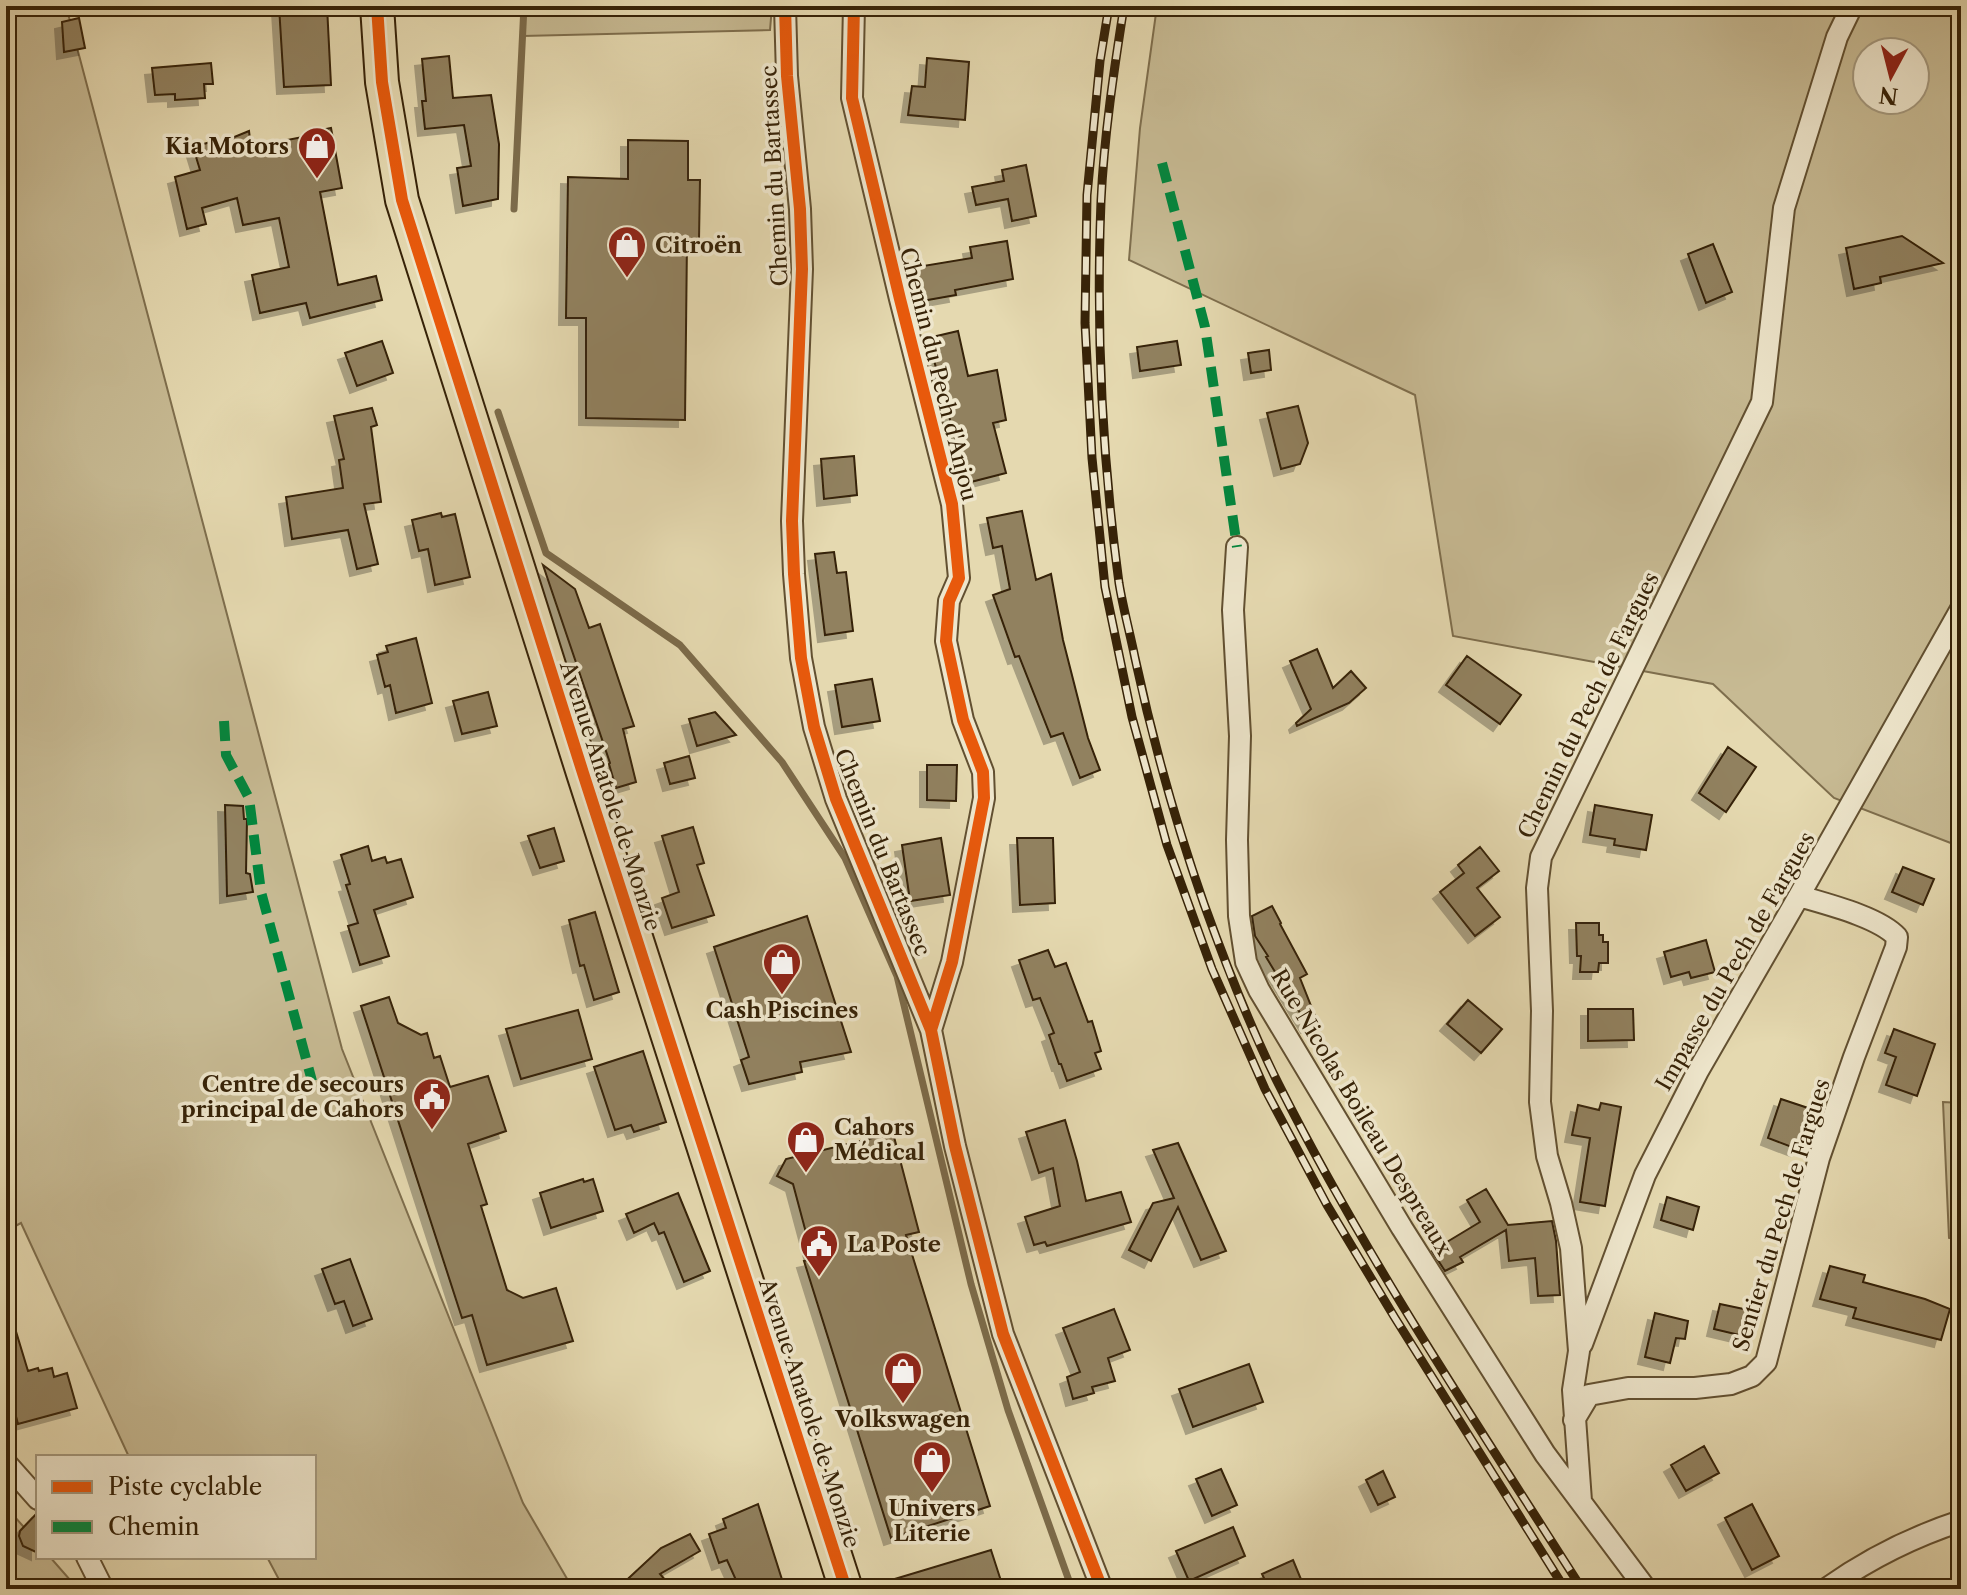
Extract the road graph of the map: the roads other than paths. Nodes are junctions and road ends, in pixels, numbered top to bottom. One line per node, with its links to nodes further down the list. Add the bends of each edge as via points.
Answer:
1 (377, 6): 17 (main road, Avenue Anatole de Monzie, via 382,82 402,200)
2 (785, 6): 8 (street, Chemin du Bartassec, via 802,269 792,521 801,658 814,727 836,799)
3 (854, 6): 8 (street, Chemin du Pech d'Anjou, via 852,98 952,504 959,578 949,601 946,641 963,720 983,772 984,798 952,962)
4 (1852, 6): 9 (street, Chemin du Pech de Fargues, via 1837,37 1784,208 1762,402 1541,857 1540,1102 1547,1156 1571,1248)
5 (1237, 547): 13 (street, Rue Nicolas Boileau Despreaux, via 1237,840 1246,962 1402,1228 1545,1454)
6 (1961, 609): 7 (street, Impasse du Pech de Fargues)
7 (1799, 896): 9 (street, Impasse du Pech de Fargues, via 1645,1175); 10 (street, Sentier du Pech de Fargues, via 1841,908 1897,937 1819,1158 1766,1362 1752,1376 1731,1384 1589,1395)
8 (931, 1030): 18 (street, Chemin du Bartassec, via 1003,1334)
9 (1579, 1351): 10 (street, Chemin du Pech de Fargues)
10 (1574, 1420): 13 (street, Chemin du Pech de Fargues)
11 (6, 1463): 12 (street)
12 (36, 1497)
13 (1581, 1501): 19 (street, Rue Nicolas Boileau Despreaux)
14 (1961, 1521): 20 (street, via 1897,1546)
15 (88, 1559): 16 (street)
16 (103, 1589)
17 (846, 1589)
18 (1102, 1589)
19 (1646, 1589)
20 (1826, 1589)

